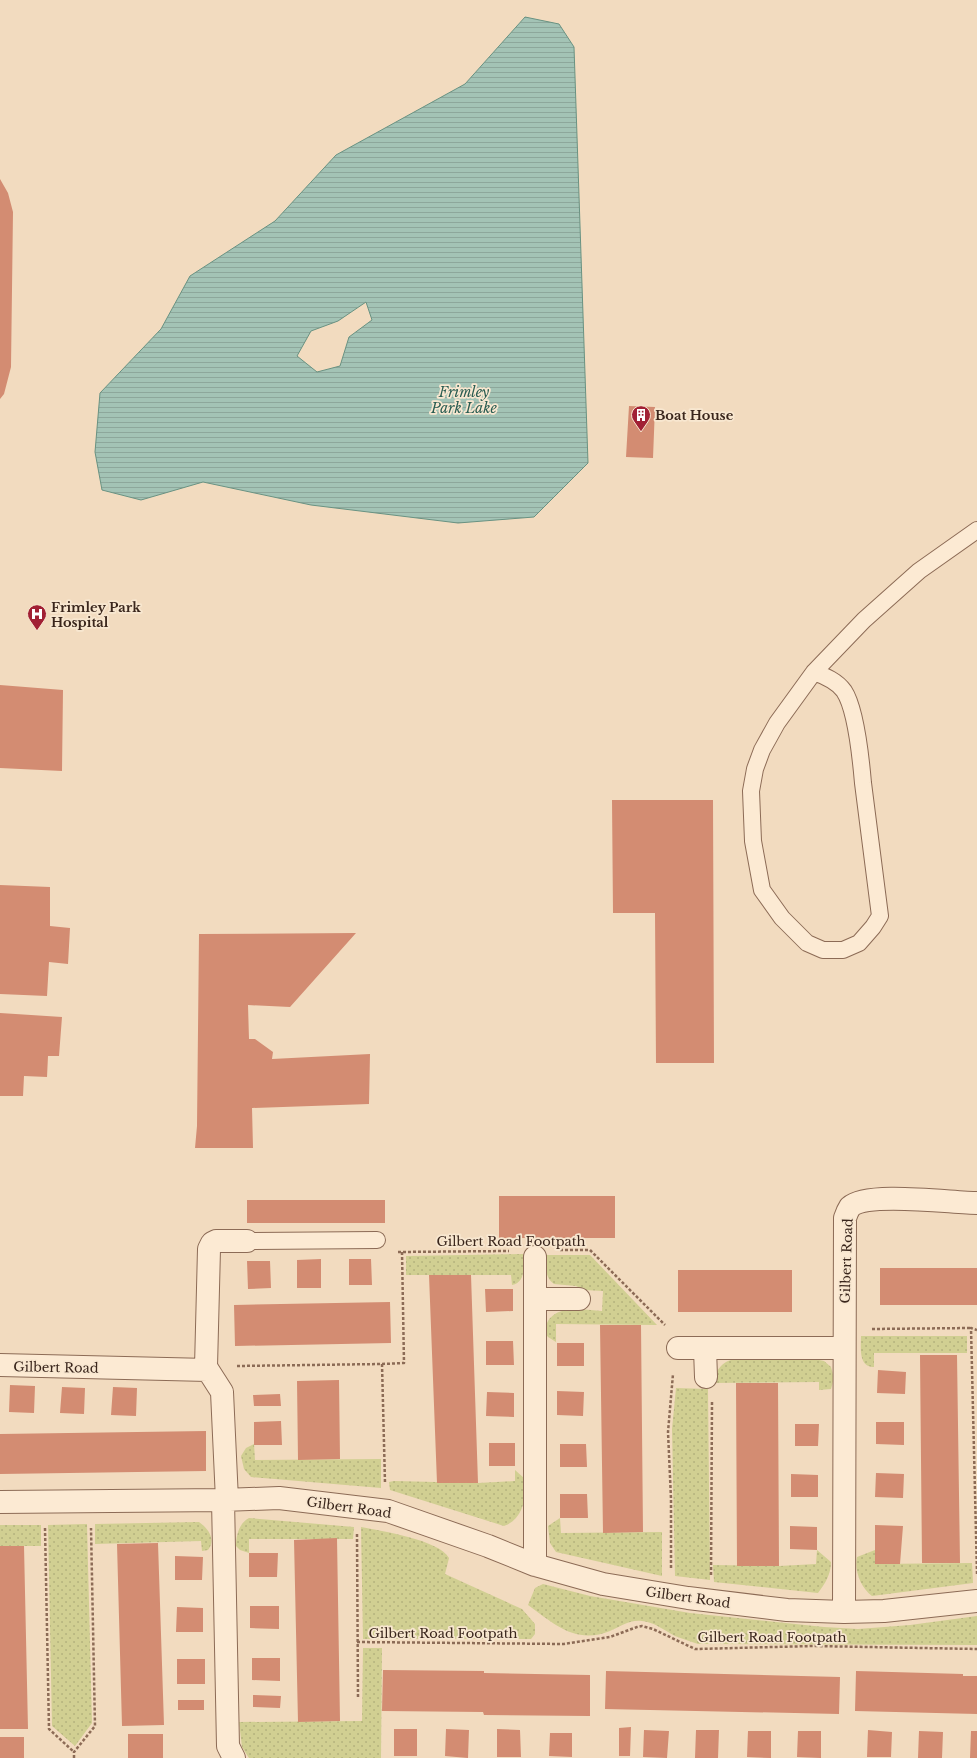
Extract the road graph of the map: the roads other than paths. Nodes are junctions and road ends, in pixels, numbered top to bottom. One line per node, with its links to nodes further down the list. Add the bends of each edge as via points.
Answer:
1 (977, 530): 2 (lane, via 919,571 864,620)
2 (814, 672): 2 (lane, via 836,683 850,703 859,747 880,916 859,943 843,950 823,950 807,943 782,918 762,890 753,842 751,791 755,769 762,750 777,724)
3 (977, 1203): 9 (street, Gilbert Road, via 880,1199 862,1201 850,1207 845,1218)
4 (377, 1240): 5 (lane)
5 (247, 1241): 13 (street, via 216,1241 209,1249)
6 (535, 1257): 7 (street)
7 (535, 1299): 8 (street); 17 (street)
8 (579, 1299)
9 (844, 1338): 11 (street); 19 (street, Gilbert Road)
10 (674, 1339): 11 (street)
11 (705, 1349): 14 (street)
12 (0, 1365): 13 (street, Gilbert Road)
13 (207, 1368): 15 (street, via 222,1392)
14 (706, 1377)
15 (225, 1500): 16 (street, Gilbert Road); 17 (street, Gilbert Road, via 279,1498 388,1511 488,1546); 20 (street, via 228,1746)
16 (0, 1502)
17 (535, 1566): 19 (street, Gilbert Road, via 603,1584 688,1598 787,1610)
18 (977, 1601): 19 (street, Gilbert Road, via 884,1611)
19 (844, 1612)
20 (234, 1758)

